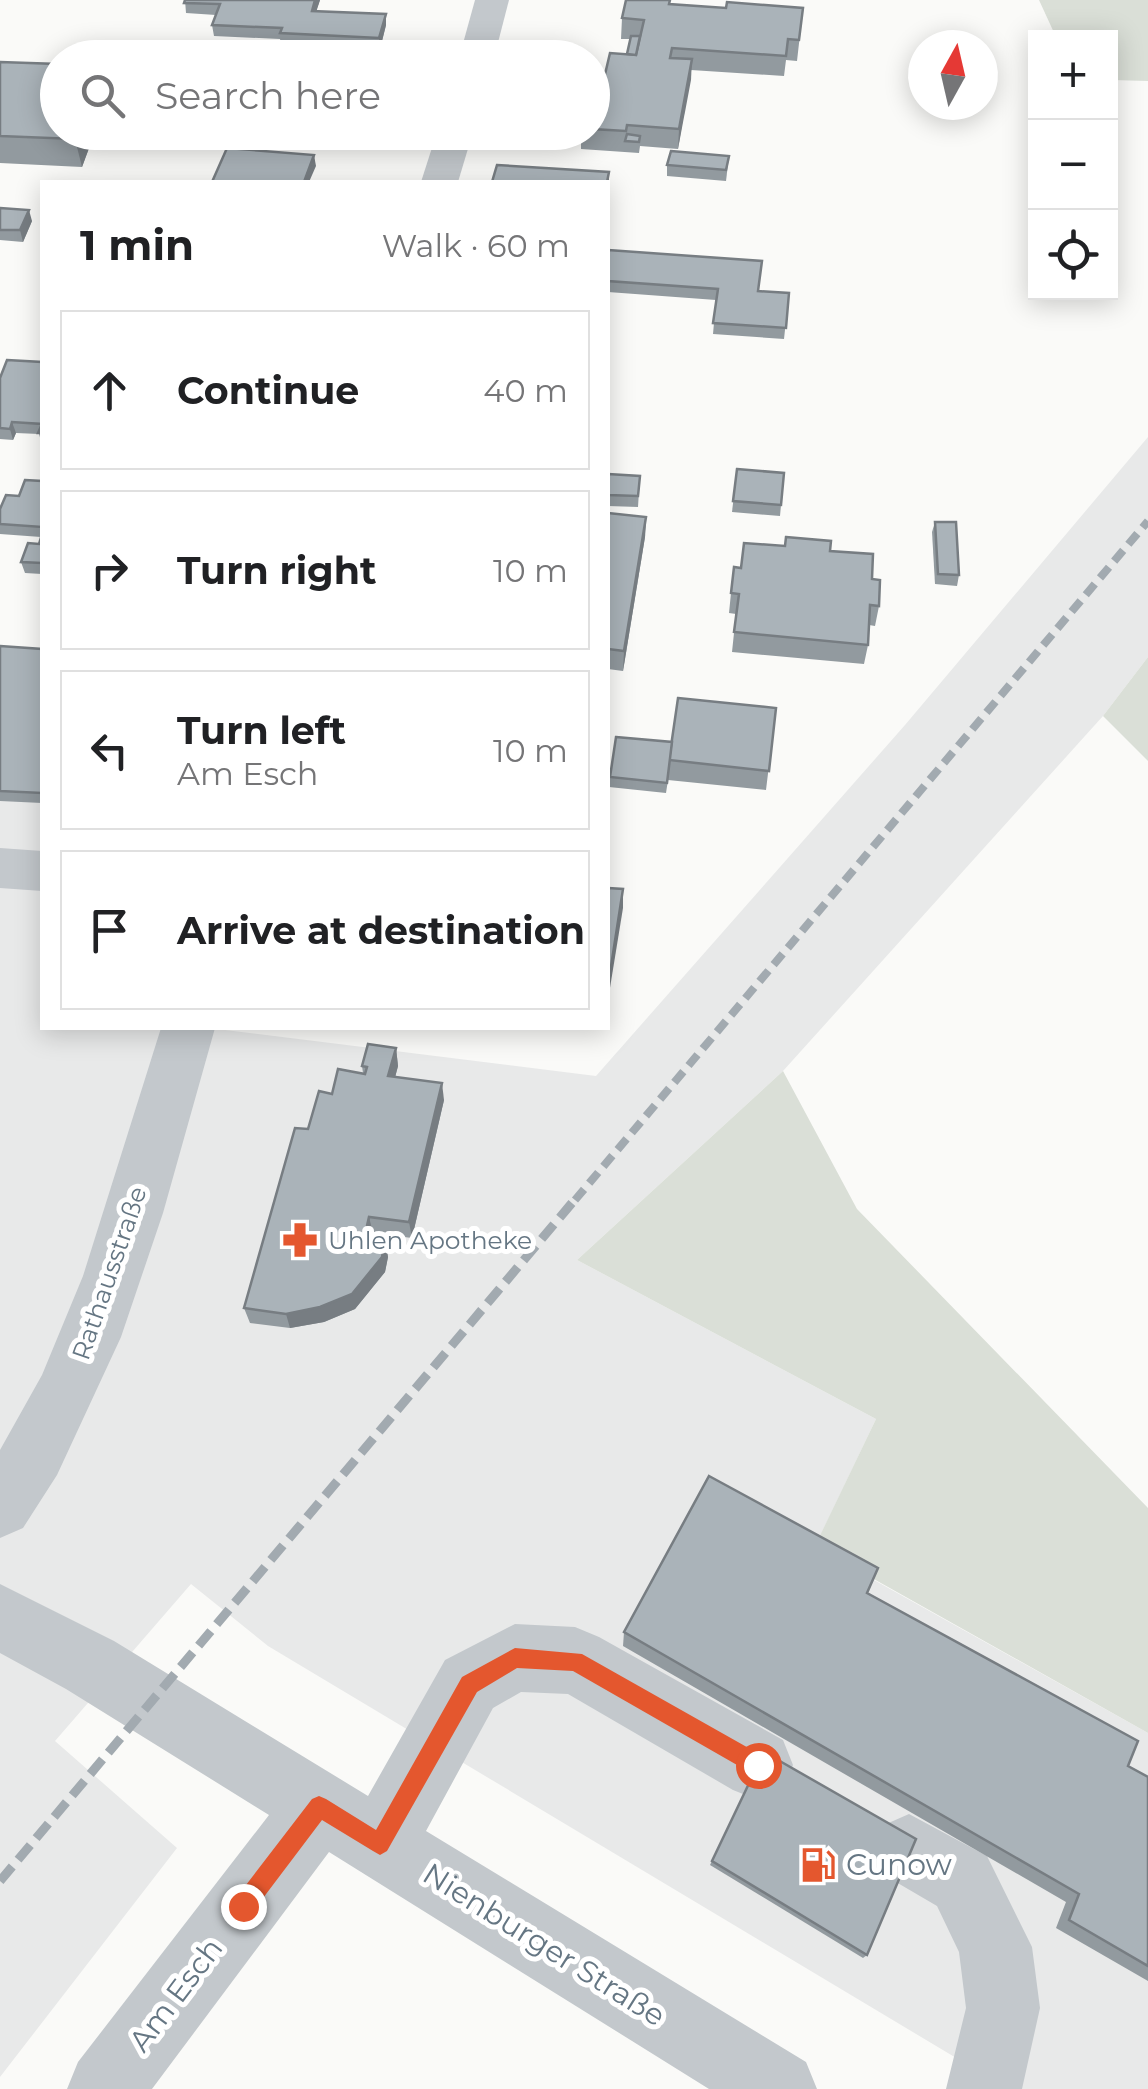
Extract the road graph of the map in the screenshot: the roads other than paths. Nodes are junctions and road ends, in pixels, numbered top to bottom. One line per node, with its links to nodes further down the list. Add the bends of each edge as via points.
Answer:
1 (492, 0): 2 (street)
2 (481, 40)
3 (450, 150): 4 (street)
4 (441, 180)
5 (0, 868): 6 (street)
6 (40, 871)
7 (187, 1030): 8 (street, Rathausstraße, via 86,1350)
8 (0, 1506)
9 (0, 1617): 11 (street, Nienburger Straße)
10 (758, 1765): 12 (street, via 575,1661 515,1658 470,1684)
11 (319, 1806): 12 (street, Nienburger Straße); 15 (street, Am Esch)
12 (380, 1844): 16 (street, Nienburger Straße)
13 (909, 1850): 14 (street, via 962,1882 996,1947 1003,2008)
14 (1000, 2082)
15 (105, 2089)
16 (779, 2089)

